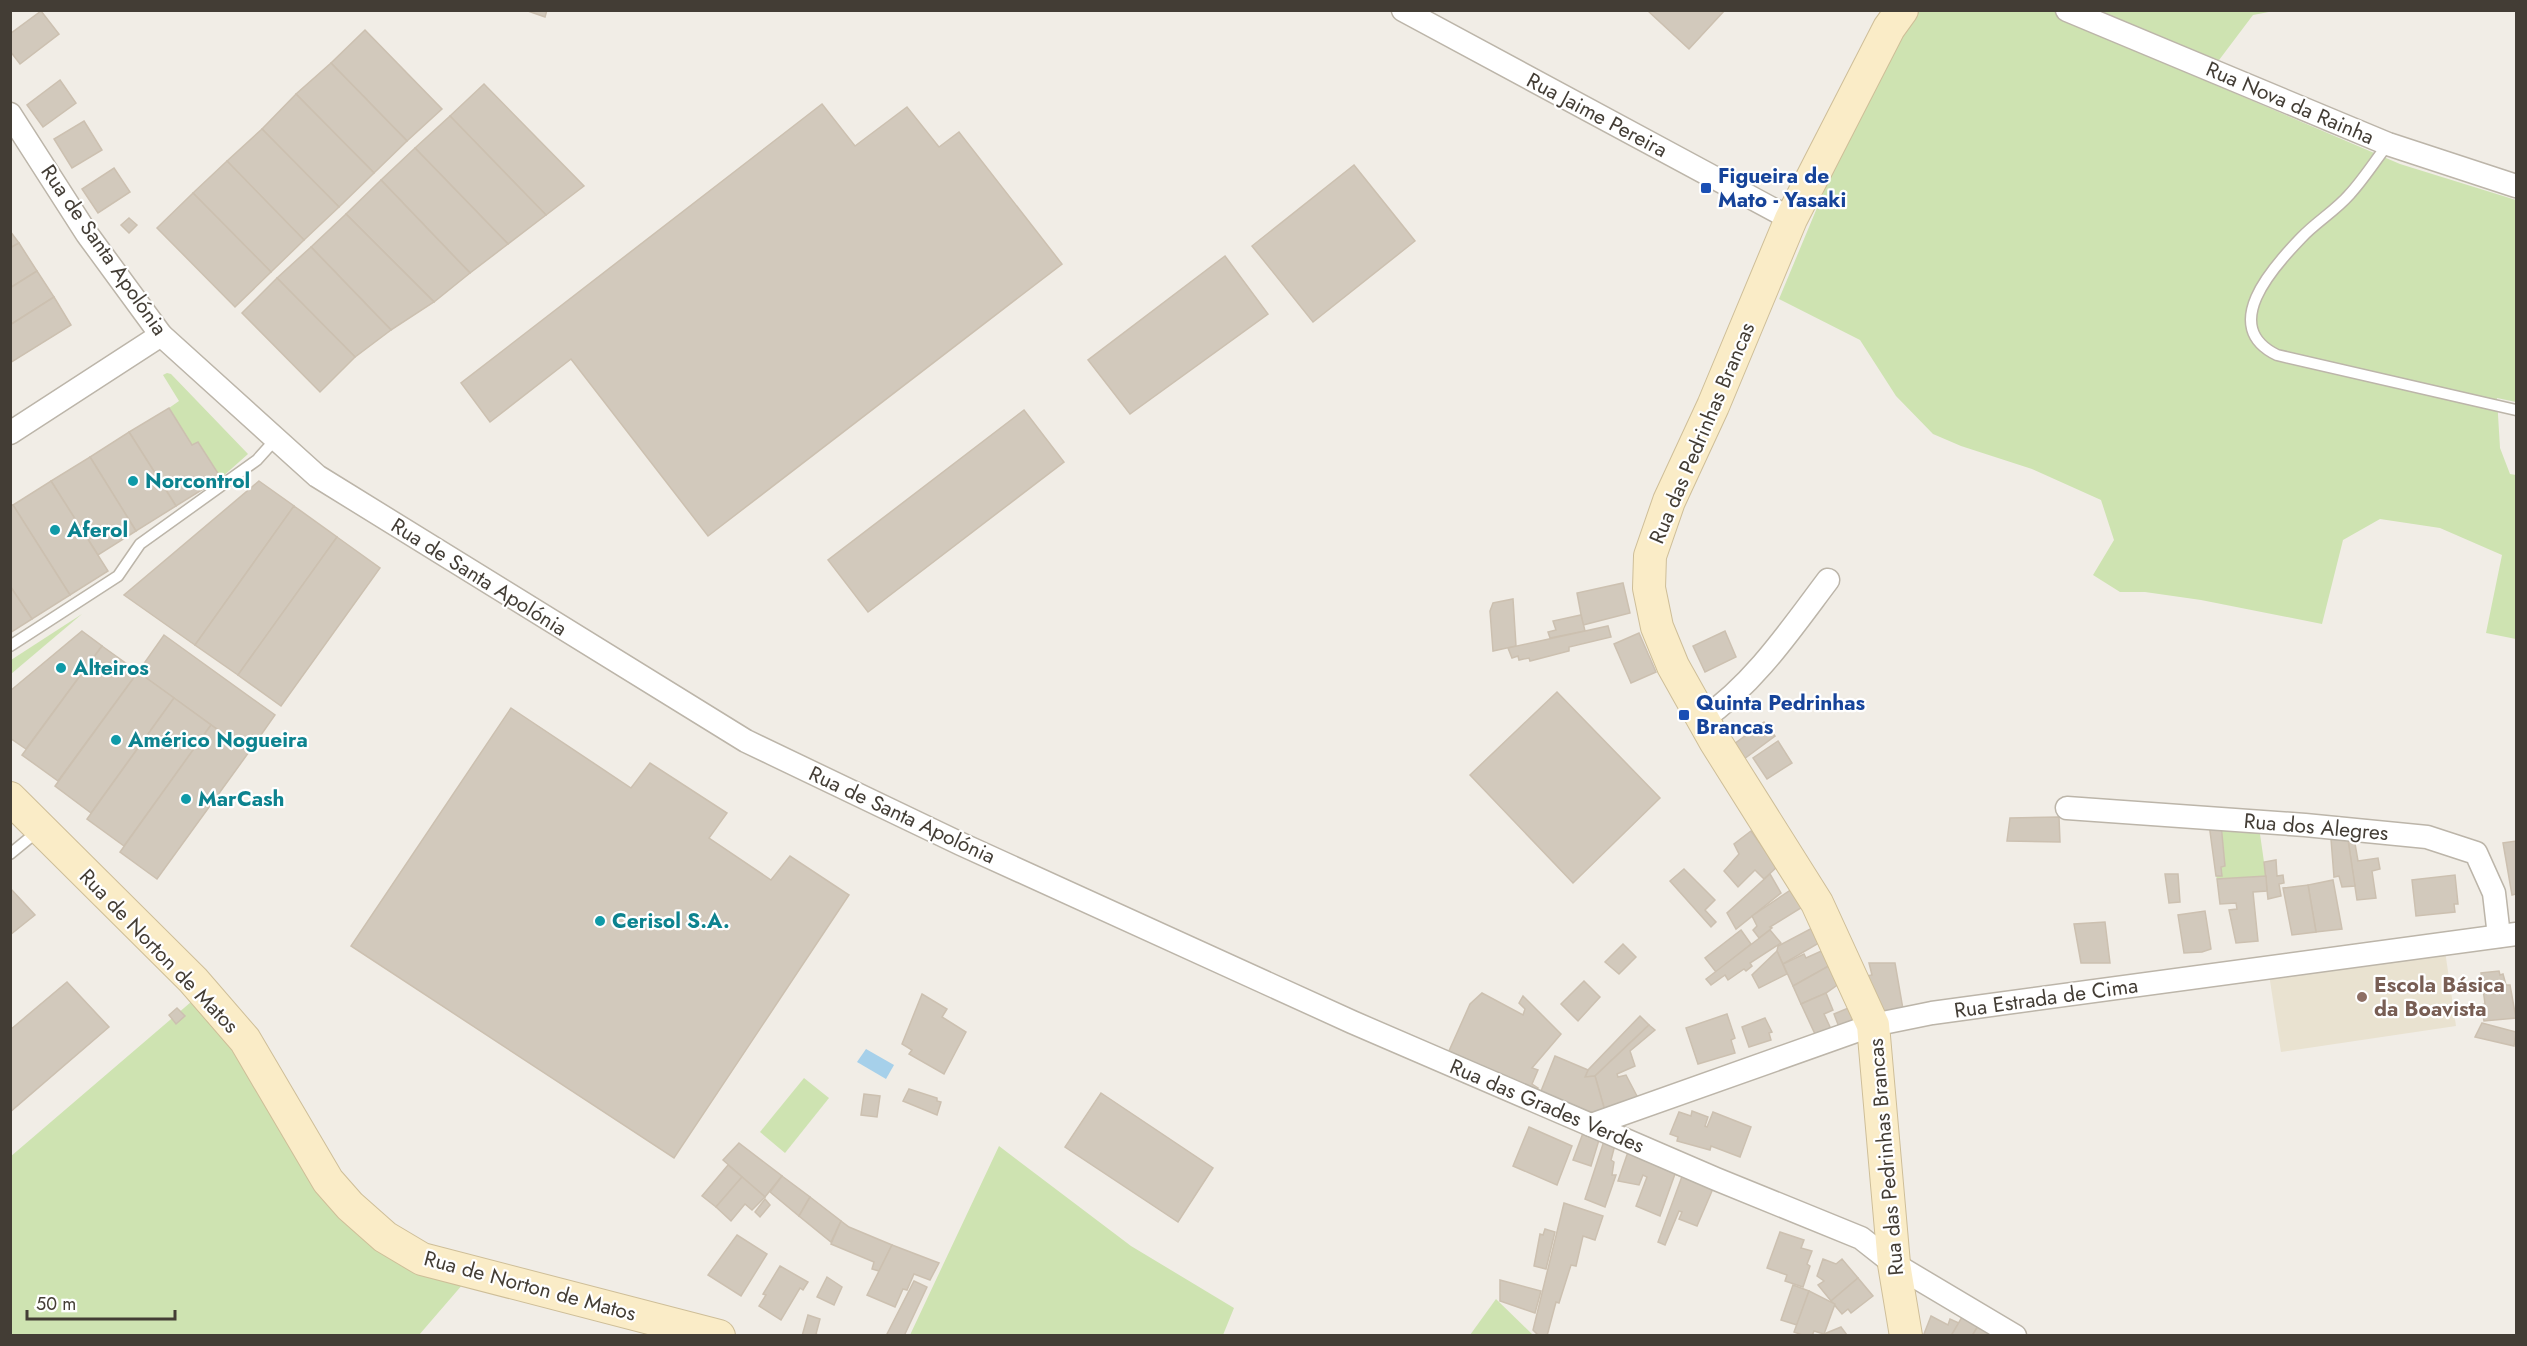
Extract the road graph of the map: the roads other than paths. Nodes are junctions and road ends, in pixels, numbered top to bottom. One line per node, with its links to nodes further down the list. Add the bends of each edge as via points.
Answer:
1 (1403, 10): 7 (street, Rua Jaime Pereira)
2 (1902, 10): 7 (street, Rua das Pedrinhas Brancas, via 1889,28)
3 (2067, 10): 5 (street, Rua Nova da Rainha)
4 (10, 114): 8 (street, Rua de Santa Apolónia, via 87,234)
5 (2388, 144): 6 (street, Rua Nova da Rainha); 9 (lane, via 2349,195 2301,237 2263,284 2249,324 2252,334 2265,349 2277,355)
6 (2517, 186)
7 (1791, 219): 14 (street, Rua das Pedrinhas Brancas, via 1669,501 1650,555 1649,588 1657,627)
8 (161, 335): 10 (street); 11 (street, Rua de Santa Apolónia)
9 (2517, 410)
10 (10, 433)
11 (275, 440): 13 (lane, via 257,460 140,544 118,576); 19 (street, Rua de Santa Apolónia, via 317,476 746,741)
12 (1828, 580): 14 (street, via 1729,701)
13 (10, 646)
14 (1703, 720): 21 (street, Rua das Pedrinhas Brancas, via 1816,903)
15 (10, 798): 17 (street, Rua de Norton de Matos)
16 (2067, 808): 20 (street, Rua dos Alegres, via 2427,837 2476,853)
17 (41, 829): 18 (lane); 24 (street, Rua de Norton de Matos, via 193,980 245,1041 328,1181 385,1237 422,1259)
18 (10, 854)
19 (1068, 893): 22 (street, Rua das Grades Verdes)
20 (2508, 935): 21 (street, Rua Estrada de Cima, via 1932,1013)
21 (1873, 1025): 22 (street, Rua Estrada de Cima); 23 (street, Rua das Pedrinhas Brancas)
22 (1590, 1125): 23 (street, Rua das Grades Verdes, via 1861,1238)
23 (1894, 1264): 25 (street, Rua das Pedrinhas Brancas); 26 (street, Rua das Grades Verdes)
24 (719, 1335)
25 (1906, 1335)
26 (2015, 1335)

